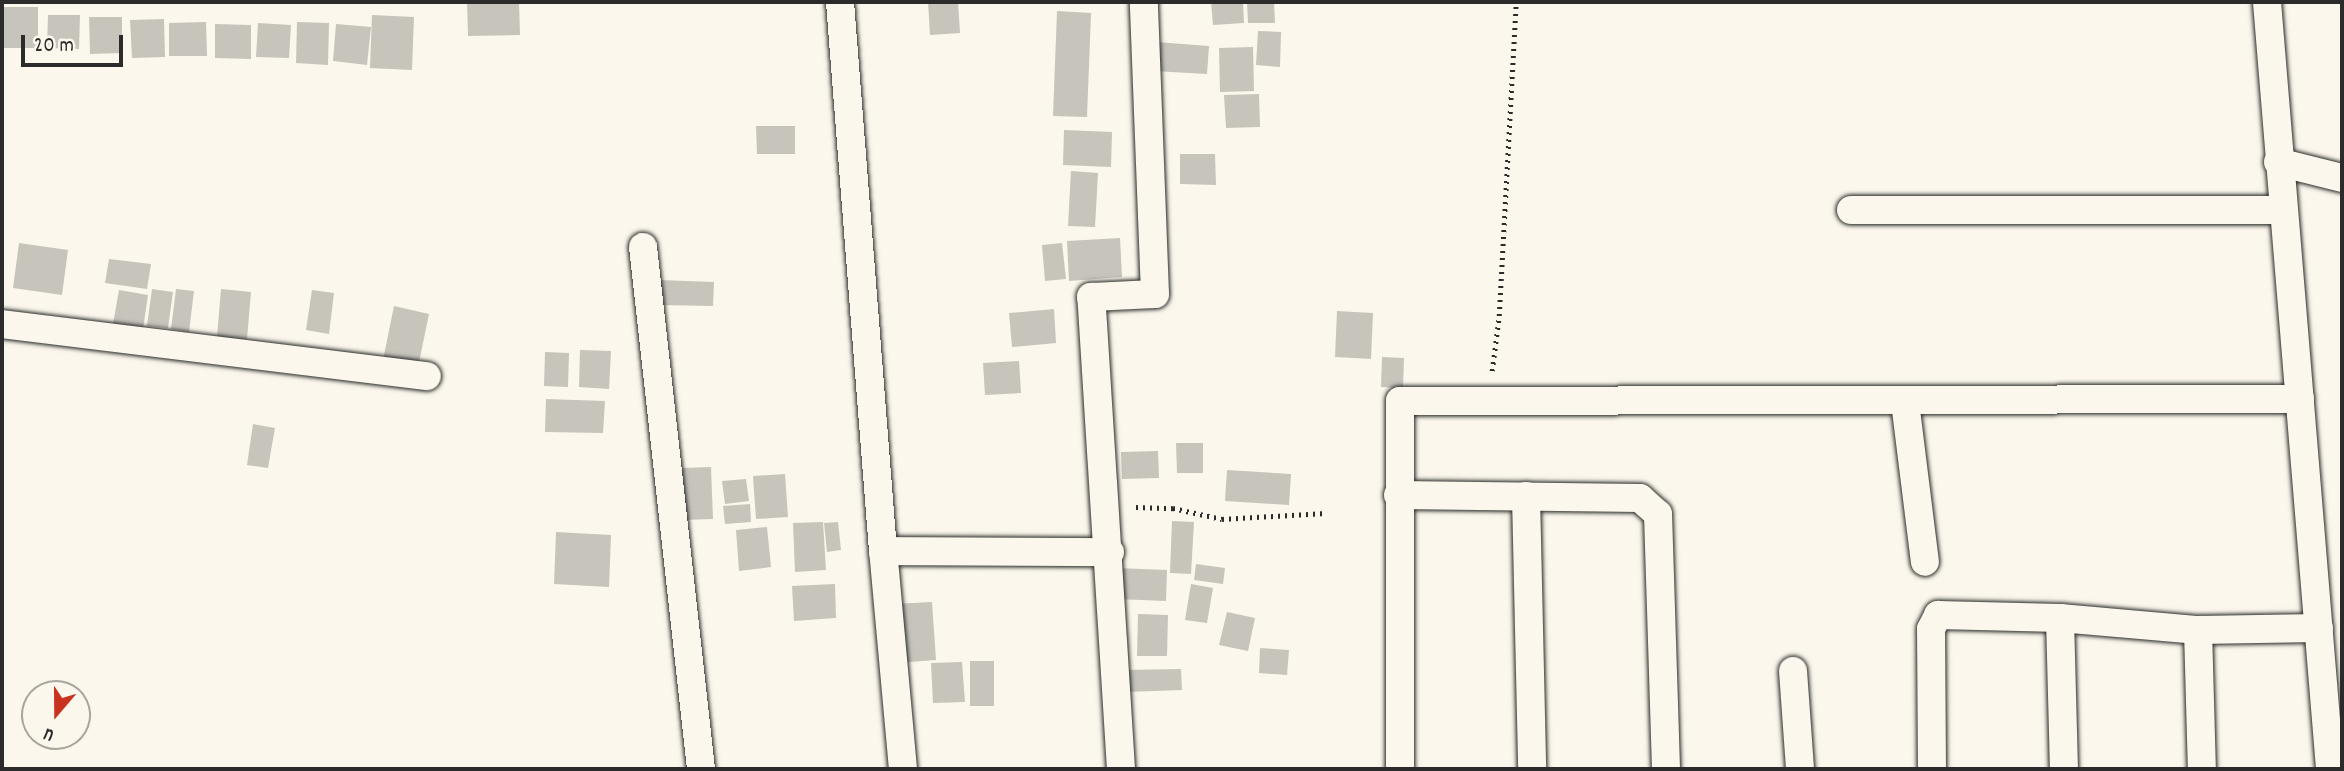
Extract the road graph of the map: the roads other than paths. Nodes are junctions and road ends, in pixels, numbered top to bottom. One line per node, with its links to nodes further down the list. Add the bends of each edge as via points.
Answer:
1 (840, 2): 15 (street)
2 (1143, 2): 16 (street, via 1154,294 1091,297)
3 (2267, 2): 4 (street)
4 (2278, 162): 5 (street); 7 (street)
5 (2342, 178)
6 (1851, 209): 7 (street)
7 (2283, 210): 11 (street)
8 (643, 247): 22 (street)
9 (2, 324): 10 (street)
10 (427, 376)
11 (2300, 399): 12 (street); 19 (street)
12 (1905, 402): 13 (street, via 1400,401); 17 (street)
13 (1398, 495): 14 (street); 25 (street)
14 (1526, 496): 26 (street); 27 (street, via 1640,498 1658,514)
15 (883, 551): 16 (street); 23 (street)
16 (1110, 552): 24 (street)
17 (1925, 562)
18 (2060, 618): 20 (street); 29 (street, via 1938,615 1933,621); 30 (street)
19 (2319, 628): 20 (street); 32 (street)
20 (2197, 630): 31 (street)
21 (1793, 671): 28 (street)
22 (701, 769)
23 (903, 769)
24 (1121, 769)
25 (1400, 769)
26 (1532, 769)
27 (1666, 769)
28 (1800, 769)
29 (1932, 769)
30 (2064, 769)
31 (2202, 769)
32 (2330, 769)

